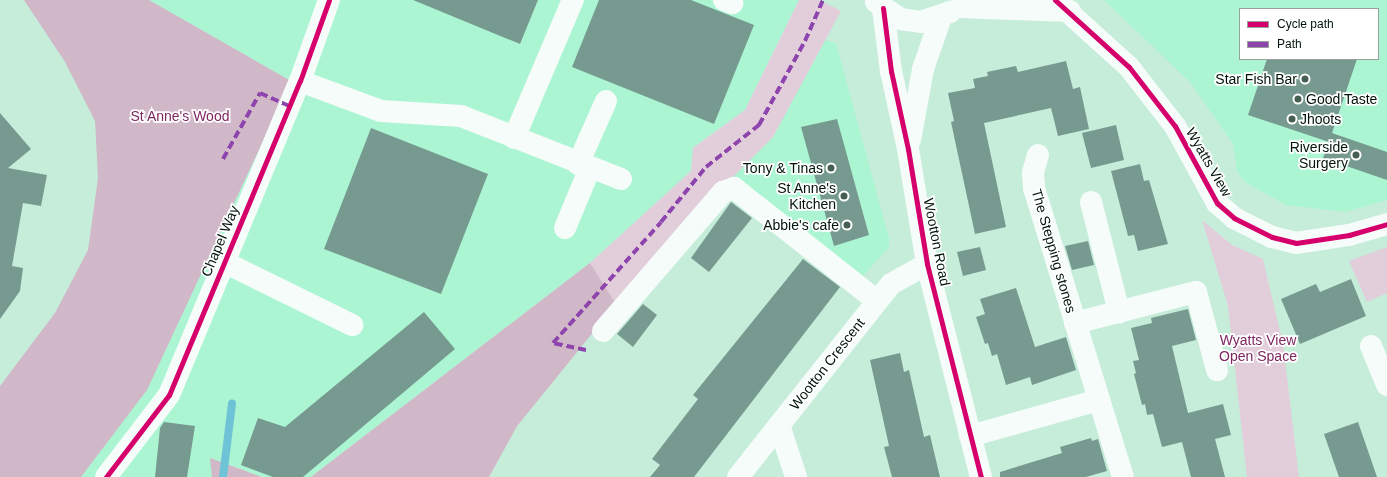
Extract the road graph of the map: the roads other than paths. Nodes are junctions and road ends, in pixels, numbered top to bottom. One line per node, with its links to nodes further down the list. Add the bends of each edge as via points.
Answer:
1 (329, 0): 7 (street, Chapel Way)
2 (573, 0): 9 (street)
3 (962, 3): 5 (street, Wyatts View); 6 (street)
4 (878, 4): 6 (street, via 900,19 920,22); 10 (street, Wootton Road)
5 (1062, 6): 15 (street, Wyatts View, via 1129,68 1175,126 1218,203 1234,218 1272,237 1296,243 1349,235)
6 (941, 17): 10 (street, Wootton Road, via 923,69)
7 (300, 81): 9 (street, via 381,111 461,116); 17 (street, Chapel Way)
8 (606, 101): 12 (street)
9 (514, 138): 12 (street)
10 (908, 149): 18 (street, Wootton Road)
11 (1038, 155): 21 (street, The Stepping stones, via 1033,174 1034,188)
12 (584, 166): 13 (street); 16 (street)
13 (621, 179)
14 (1091, 202): 20 (street)
15 (1387, 224)
16 (565, 228)
17 (224, 262): 22 (street); 30 (street, Chapel Way, via 169,395)
18 (927, 264): 19 (street, Wootton Crescent, via 891,284); 29 (street, Wootton Road)
19 (877, 301): 23 (street, via 734,188 723,192); 28 (street, Wootton Crescent)
20 (1119, 312): 21 (street, The Stepping stones); 25 (street, The Stepping stones, via 1196,292)
21 (1075, 324): 27 (street, The Stepping stones)
22 (352, 325)
23 (603, 331)
24 (1371, 346): 26 (street)
25 (1217, 370)
26 (1387, 385)
27 (1099, 400): 29 (street); 34 (street, The Stepping stones)
28 (779, 425): 31 (street, Wootton Crescent); 32 (street)
29 (970, 436): 33 (street, Wootton Road)
30 (106, 477)
31 (738, 477)
32 (796, 477)
33 (981, 477)
34 (1124, 477)

